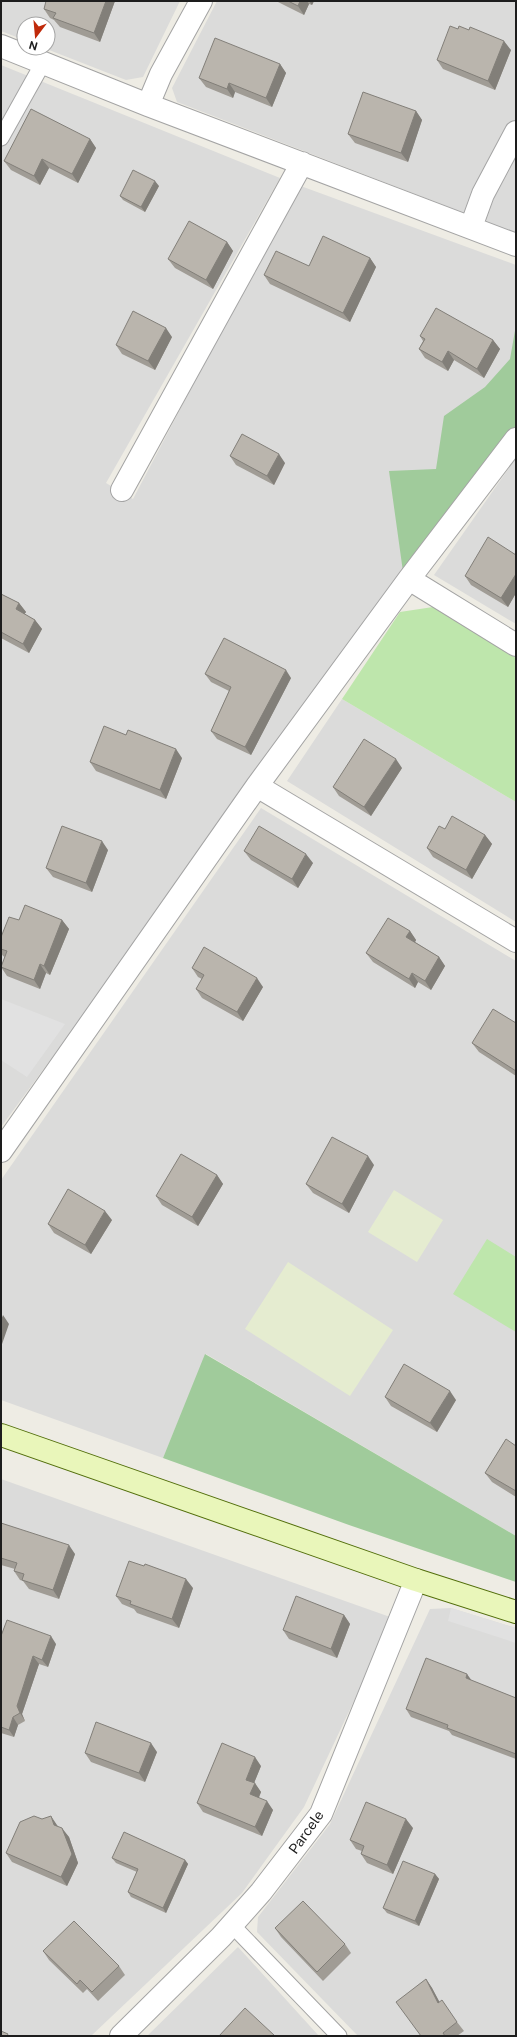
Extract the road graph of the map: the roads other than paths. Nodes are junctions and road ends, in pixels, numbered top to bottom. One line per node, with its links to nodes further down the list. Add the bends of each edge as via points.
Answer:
1 (201, 1): 4 (street, via 161,74)
2 (1, 46): 3 (street)
3 (43, 63): 4 (street); 6 (lane)
4 (148, 105): 7 (street)
5 (516, 132): 8 (street, via 483,194)
6 (1, 138)
7 (302, 163): 8 (street); 11 (street)
8 (471, 227): 9 (street)
9 (516, 245)
10 (516, 439): 12 (street)
11 (122, 490)
12 (409, 579): 13 (street); 14 (street)
13 (516, 645)
14 (257, 786): 15 (street); 16 (street)
15 (516, 941)
16 (1, 1151)
17 (1, 1435): 18 (street)
18 (416, 1580): 19 (street); 20 (street, Parcele, via 321,1814)
19 (516, 1612)
20 (232, 1925): 21 (street, Parcele); 22 (lane)
21 (121, 2036)
22 (339, 2036)

